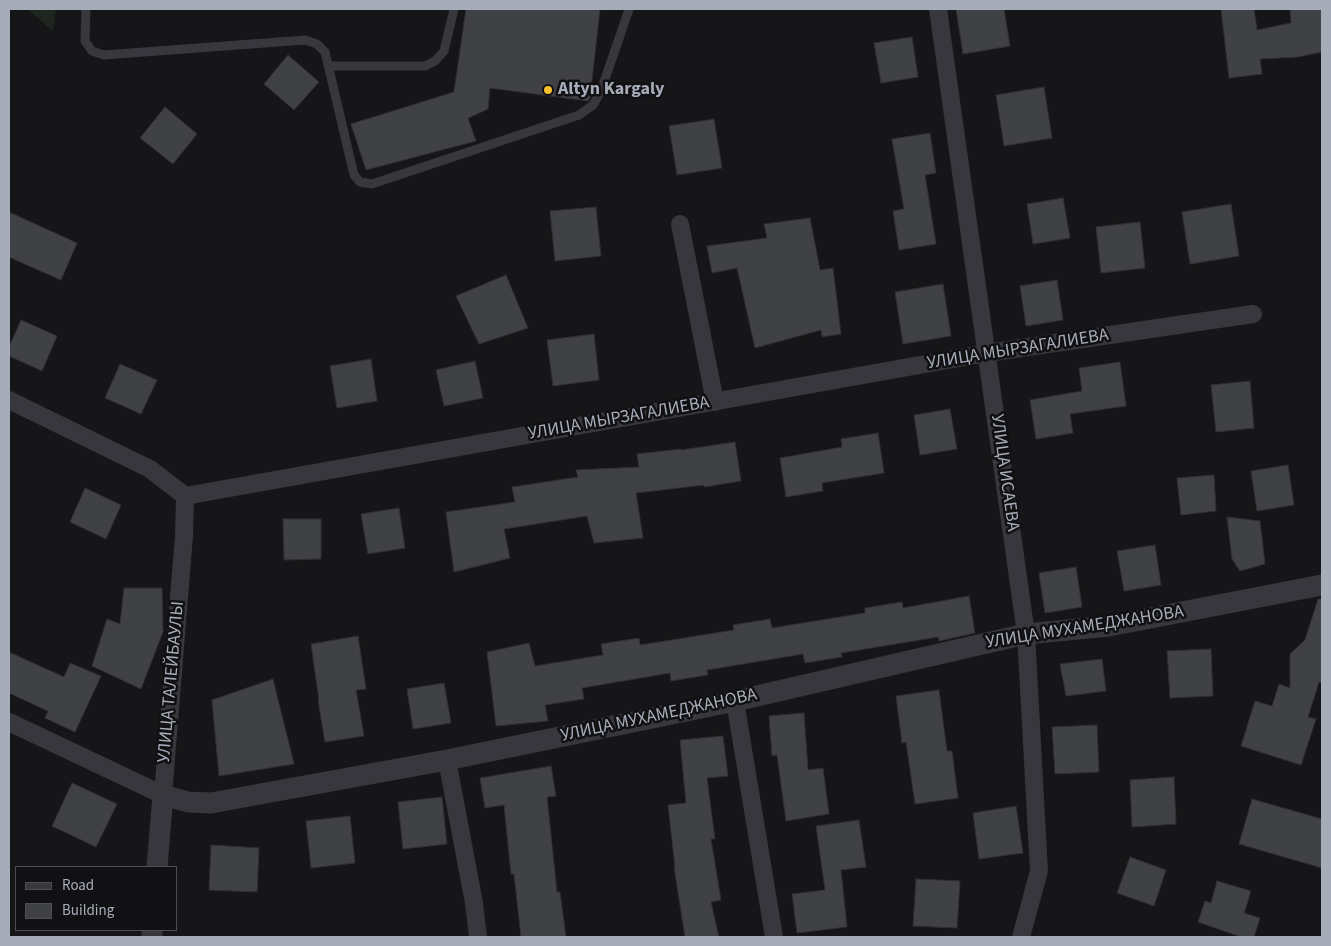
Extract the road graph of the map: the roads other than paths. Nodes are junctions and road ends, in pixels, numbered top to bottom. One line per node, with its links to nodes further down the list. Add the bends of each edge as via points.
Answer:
1 (86, 9): 5 (lane, via 86,41 92,51 104,55 305,40 317,44 325,52)
2 (454, 9): 5 (lane, via 444,50 435,61 425,66)
3 (629, 9): 5 (lane, via 601,91 592,105 579,114 372,184 360,182 354,175)
4 (938, 9): 8 (street, УЛИЦА ИСАЕВА)
5 (329, 66)
6 (680, 224): 10 (street)
7 (1253, 314): 8 (street, УЛИЦА МЫРЗАГАЛИЕВА)
8 (987, 353): 10 (street, УЛИЦА МЫРЗАГАЛИЕВА); 13 (street, УЛИЦА ИСАЕВА)
9 (9, 400): 11 (street, via 150,469)
10 (715, 402): 11 (street, УЛИЦА МЫРЗАГАЛИЕВА)
11 (185, 496): 17 (street, УЛИЦА ТАЛЕЙБАУЛЫ)
12 (1322, 585): 13 (street, УЛИЦА МУХАМЕДЖАНОВА, via 1109,626)
13 (1026, 634): 14 (street, УЛИЦА МУХАМЕДЖАНОВА); 21 (street, УЛИЦА ИСАЕВА, via 1039,871)
14 (736, 701): 16 (street, УЛИЦА МУХАМЕДЖАНОВА); 20 (street)
15 (9, 722): 17 (street, УЛИЦА МУХАМЕДЖАНОВА)
16 (447, 760): 17 (street, УЛИЦА МУХАМЕДЖАНОВА, via 211,803 188,802); 19 (street)
17 (163, 794): 18 (street, УЛИЦА ТАЛЕЙБАУЛЫ)
18 (157, 866)
19 (478, 937)
20 (774, 937)
21 (1021, 937)

